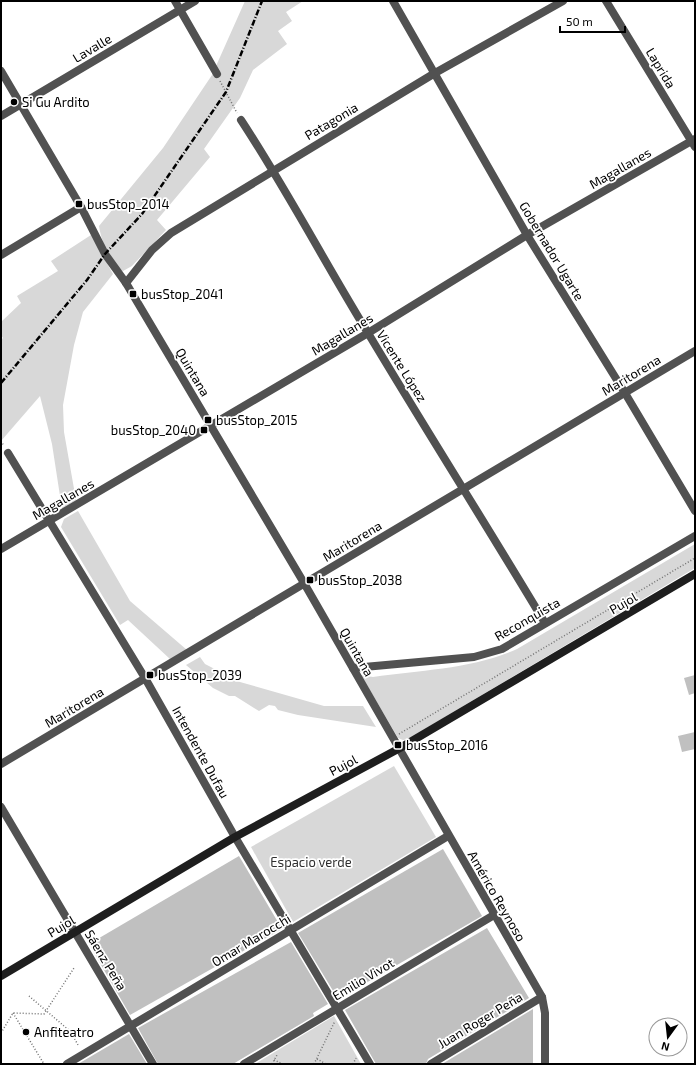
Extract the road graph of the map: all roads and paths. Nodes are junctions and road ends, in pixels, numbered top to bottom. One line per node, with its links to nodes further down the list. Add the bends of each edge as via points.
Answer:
1 (175, 1): 6 (street)
2 (195, 1): 6 (street, Lavalle)
3 (393, 1): 8 (street, Gobernador Ugarte)
4 (563, 1): 8 (street, Patagonia)
5 (606, 1): 13 (street, Laprida)
6 (180, 10): 9 (street); 10 (street, Lavalle)
7 (1, 72): 10 (street, Quintana)
8 (435, 73): 14 (street, Patagonia); 16 (street, Gobernador Ugarte)
9 (217, 74): 12 (path)
10 (20, 105): 11 (street, Lavalle); 15 (street, Quintana)
11 (1, 116)
12 (241, 120): 14 (street, Vicente López)
13 (694, 142): 16 (street, Magallanes)
14 (274, 170): 18 (street, Patagonia, via 171,233 152,250); 19 (street, Vicente López)
15 (81, 207): 17 (street); 18 (street, Quintana, via 105,254)
16 (527, 235): 19 (street, Magallanes); 21 (street, Gobernador Ugarte)
17 (1, 255)
18 (126, 283): 22 (street, Quintana)
19 (368, 333): 22 (street, Magallanes); 24 (street, Vicente López)
20 (695, 351): 21 (street, Maritorena)
21 (625, 393): 24 (street, Maritorena); 25 (street, Gobernador Ugarte)
22 (211, 426): 26 (street, Magallanes); 31 (street, Quintana)
23 (8, 453): 26 (street, Intendente Dufau)
24 (464, 488): 31 (street, Maritorena); 32 (street, Vicente López)
25 (695, 511)
26 (48, 521): 28 (street, Magallanes); 34 (street, Intendente Dufau)
27 (695, 536): 32 (street, Reconquista)
28 (1, 549)
29 (695, 558): 35 (path)
30 (695, 574): 36 (main road, Pujol)
31 (304, 583): 33 (street, Quintana); 34 (street, Maritorena)
32 (545, 623): 33 (street, Reconquista, via 502,649 474,657)
33 (353, 668): 35 (street, Quintana)
34 (145, 678): 37 (street, Maritorena); 40 (street, Intendente Dufau)
35 (393, 737): 36 (street, Quintana)
36 (400, 748): 39 (street, Américo Reynoso); 40 (main road, Pujol)
37 (1, 764)
38 (1, 806): 43 (street, Sáenz Peña)
39 (448, 836): 41 (street, Américo Reynoso); 42 (street, Omar Marocchi)
40 (235, 837): 42 (street, Intendente Dufau); 43 (main road, Pujol)
41 (494, 915): 47 (street, Américo Reynoso); 48 (street, Emilio Vivot)
42 (291, 930): 48 (street, Intendente Dufau); 52 (street, Omar Marocchi)
43 (75, 932): 45 (main road, Pujol); 52 (street, Sáenz Peña)
44 (74, 968): 49 (path)
45 (1, 976)
46 (29, 996): 49 (path)
47 (542, 997): 69 (street, Juan Roger Peña); 70 (street, Américo Reynoso, via 546,1013)
48 (337, 1008): 62 (street, Emilio Vivot); 68 (street, Intendente Dufau)
49 (46, 1010): 50 (path, via 44,1014); 54 (path, via 71,1032)
50 (13, 1013): 53 (path); 59 (path)
51 (335, 1019): 57 (path)
52 (131, 1026): 60 (street, Omar Marocchi); 61 (street, Sáenz Peña)
53 (1, 1033)
54 (78, 1045)
55 (279, 1050): 58 (path)
56 (357, 1056): 67 (path)
57 (316, 1059): 65 (path); 66 (path)
58 (274, 1060): 63 (path); 64 (path)
59 (44, 1064)
60 (67, 1064)
61 (153, 1064)
62 (244, 1064)
63 (272, 1064)
64 (283, 1064)
65 (314, 1064)
66 (326, 1064)
67 (353, 1064)
68 (370, 1064)
69 (431, 1064)
70 (545, 1064)

